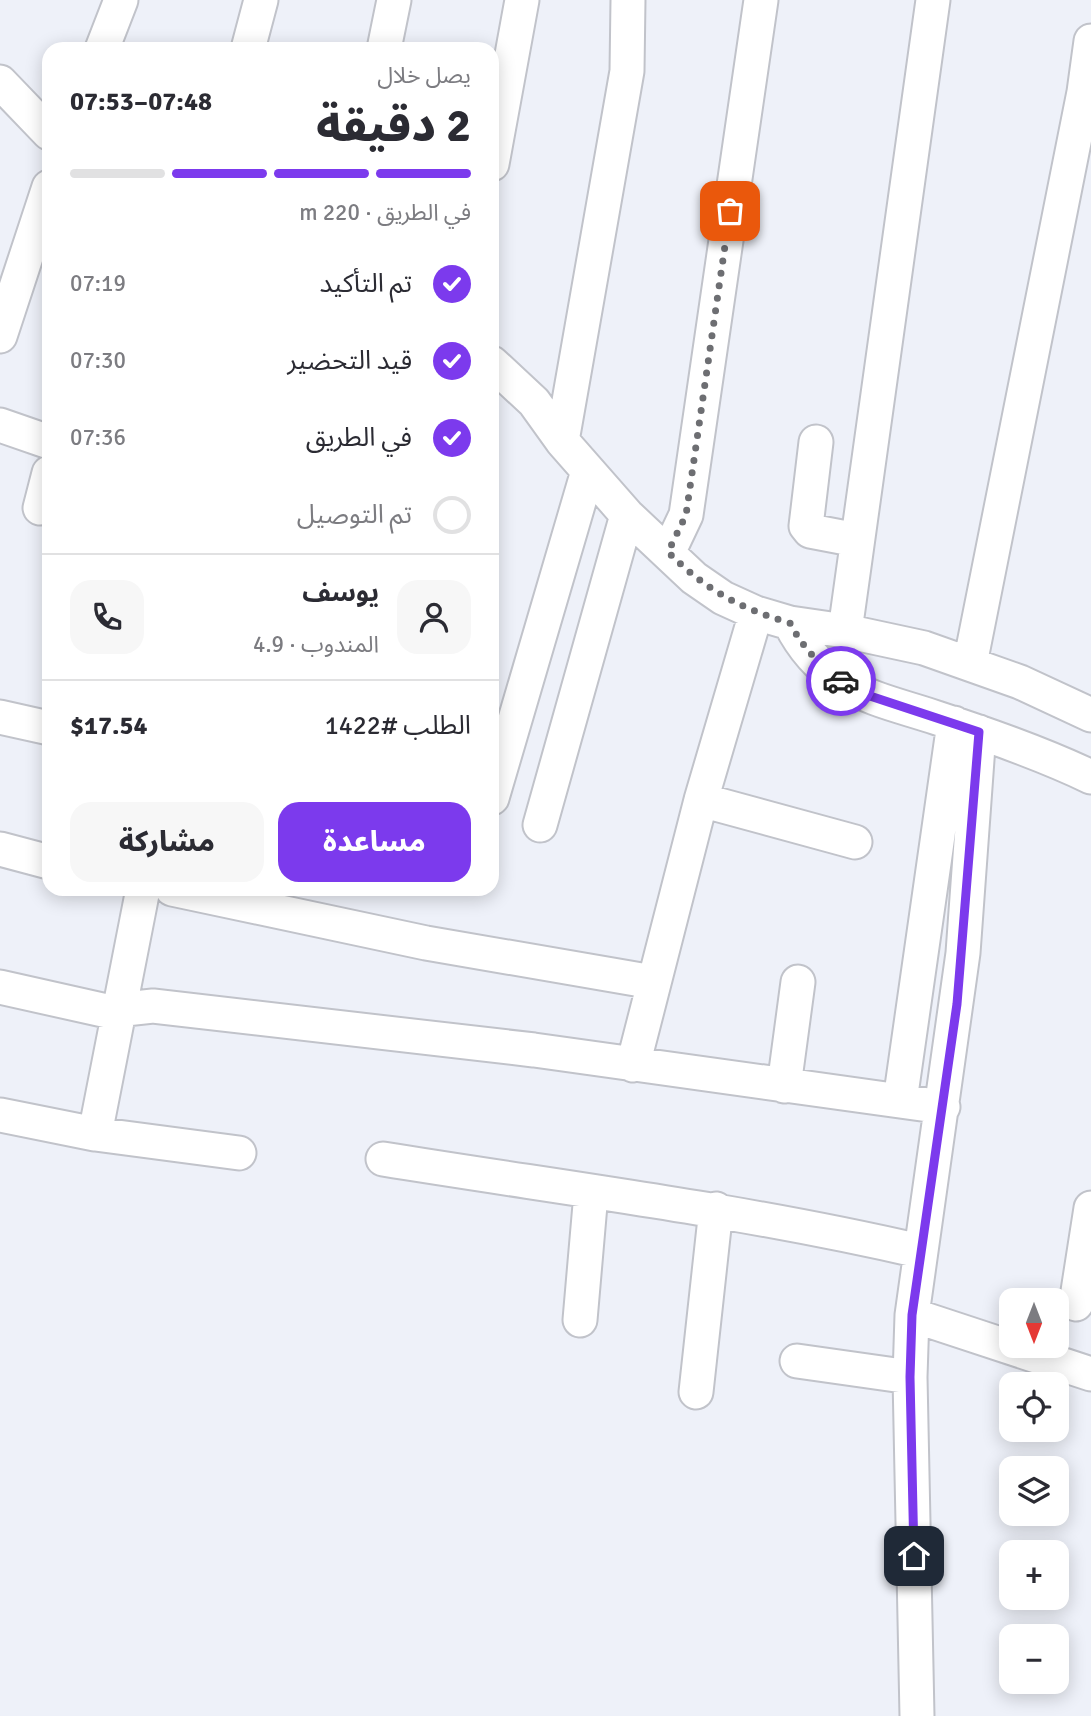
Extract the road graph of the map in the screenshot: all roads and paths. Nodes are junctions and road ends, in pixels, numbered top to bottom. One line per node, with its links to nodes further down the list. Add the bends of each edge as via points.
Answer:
1 (121, 0): 9 (street)
2 (261, 0): 10 (street)
3 (394, 0): 11 (street)
4 (522, 0): 14 (street)
5 (628, 0): 20 (street, via 627,71)
6 (761, 0): 27 (street, via 686,515)
7 (933, 0): 26 (street)
8 (1091, 41): 31 (street)
9 (105, 42)
10 (250, 42)
11 (385, 42)
12 (0, 82): 13 (street)
13 (42, 126)
14 (499, 126)
15 (42, 208): 16 (street)
16 (0, 336)
17 (499, 370): 20 (street, via 534,402)
18 (0, 425): 19 (street)
19 (42, 440)
20 (562, 441): 22 (street)
21 (816, 442): 26 (street, via 806,526 810,531)
22 (588, 471): 25 (street); 36 (street)
23 (42, 500): 24 (street)
24 (40, 508)
25 (626, 515): 27 (street); 39 (street)
26 (857, 540): 30 (street)
27 (668, 552): 28 (street, via 694,578)
28 (756, 613): 29 (street); 38 (street)
29 (790, 623): 30 (street); 35 (street, via 818,664 843,682 870,696)
30 (845, 631): 31 (street, via 924,648)
31 (970, 664): 32 (street)
32 (1091, 715)
33 (0, 717): 34 (street)
34 (42, 726)
35 (966, 727): 37 (street); 51 (street); 52 (street, via 963,953)
36 (499, 774)
37 (1091, 777)
38 (701, 800): 40 (street); 45 (street)
39 (540, 825)
40 (855, 842)
41 (0, 849): 42 (street)
42 (42, 860)
43 (142, 896): 48 (street)
44 (205, 896): 45 (street, via 426,943)
45 (653, 982): 49 (street)
46 (798, 982): 50 (street)
47 (0, 987): 48 (street)
48 (118, 1011): 49 (street, via 153,1006); 54 (street)
49 (632, 1065): 50 (street)
50 (784, 1086): 51 (street)
51 (900, 1101): 52 (street)
52 (943, 1107): 60 (street)
53 (0, 1115): 54 (street)
54 (95, 1134): 55 (street)
55 (239, 1153)
56 (383, 1159): 57 (street)
57 (591, 1193): 59 (street); 63 (street)
58 (1091, 1208): 61 (street)
59 (716, 1209): 60 (street); 67 (street)
60 (919, 1251): 62 (street)
61 (1076, 1304)
62 (912, 1315): 65 (street); 66 (street)
63 (580, 1320)
64 (797, 1362): 66 (street)
65 (1091, 1374)
66 (910, 1377): 68 (street)
67 (696, 1392)
68 (917, 1716)

